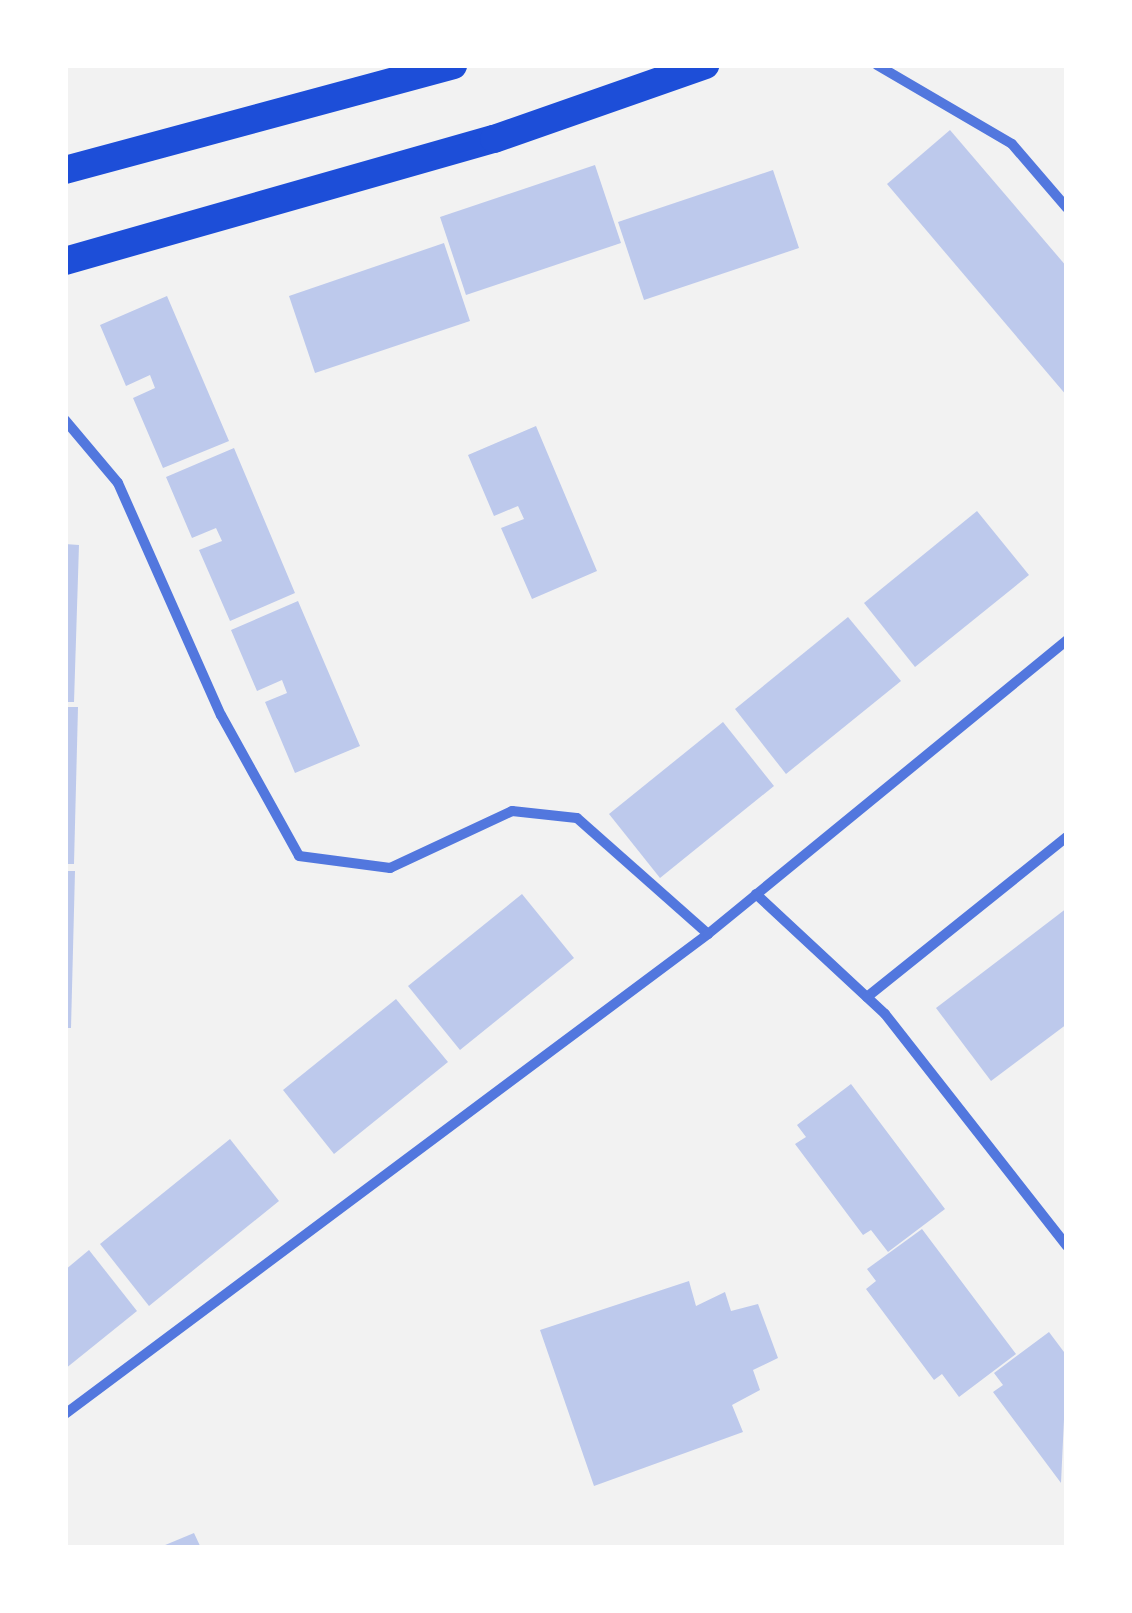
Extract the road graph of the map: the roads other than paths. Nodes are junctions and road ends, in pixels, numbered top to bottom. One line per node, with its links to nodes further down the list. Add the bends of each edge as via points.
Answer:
1 (453, 65): 4 (highway)
2 (705, 65): 6 (highway, via 494,140)
3 (878, 65): 5 (street, via 1012,144)
4 (65, 170)
5 (1067, 208)
6 (65, 262)
7 (65, 420): 11 (street, via 118,483 221,715 299,856 390,868 512,811 577,818)
8 (1067, 640): 10 (street)
9 (1067, 837): 12 (street)
10 (756, 894): 11 (street); 12 (street)
11 (708, 934): 14 (street)
12 (866, 997): 13 (street)
13 (1067, 1246)
14 (65, 1414)

